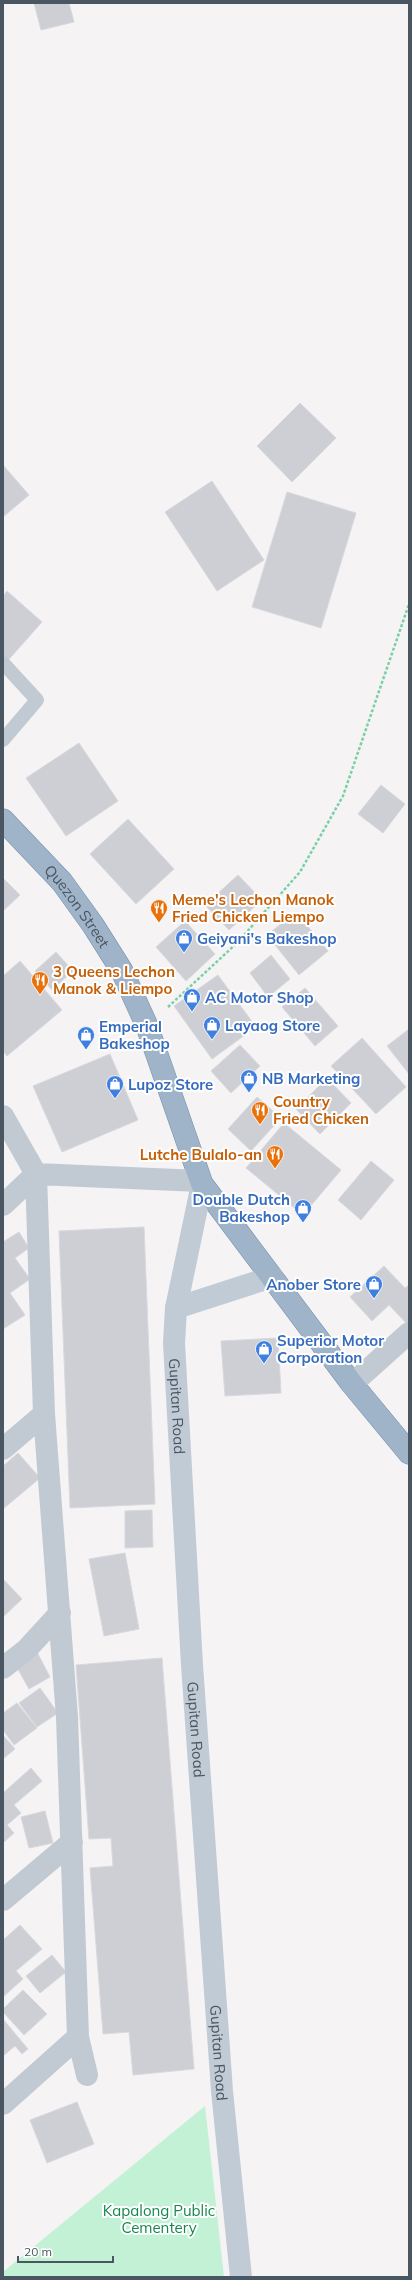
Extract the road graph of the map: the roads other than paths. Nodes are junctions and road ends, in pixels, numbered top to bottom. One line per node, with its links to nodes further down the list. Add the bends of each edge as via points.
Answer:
1 (3, 663): 2 (lane, via 37,700)
2 (3, 740)
3 (3, 820): 6 (highway, Quezon Street, via 62,882 94,925 122,971 147,1026)
4 (3, 1116): 5 (street)
5 (36, 1174): 6 (street); 7 (street); 12 (street)
6 (201, 1183): 8 (highway, Quezon Street); 9 (main road, Gupitan Road)
7 (3, 1205)
8 (272, 1277): 9 (main road); 11 (highway, Quezon Street)
9 (176, 1308): 22 (main road, Gupitan Road, via 175,1390 192,1665 222,2090)
10 (409, 1333): 11 (street)
11 (352, 1384): 14 (highway, Quezon Street)
12 (44, 1414): 13 (street); 15 (street)
13 (3, 1449)
14 (409, 1453)
15 (60, 1613): 16 (street, via 27,1649); 17 (street)
16 (3, 1668)
17 (72, 1842): 18 (street); 19 (street)
18 (3, 1900)
19 (78, 2037): 20 (street); 21 (street)
20 (87, 2075)
21 (3, 2104)
22 (241, 2277)

